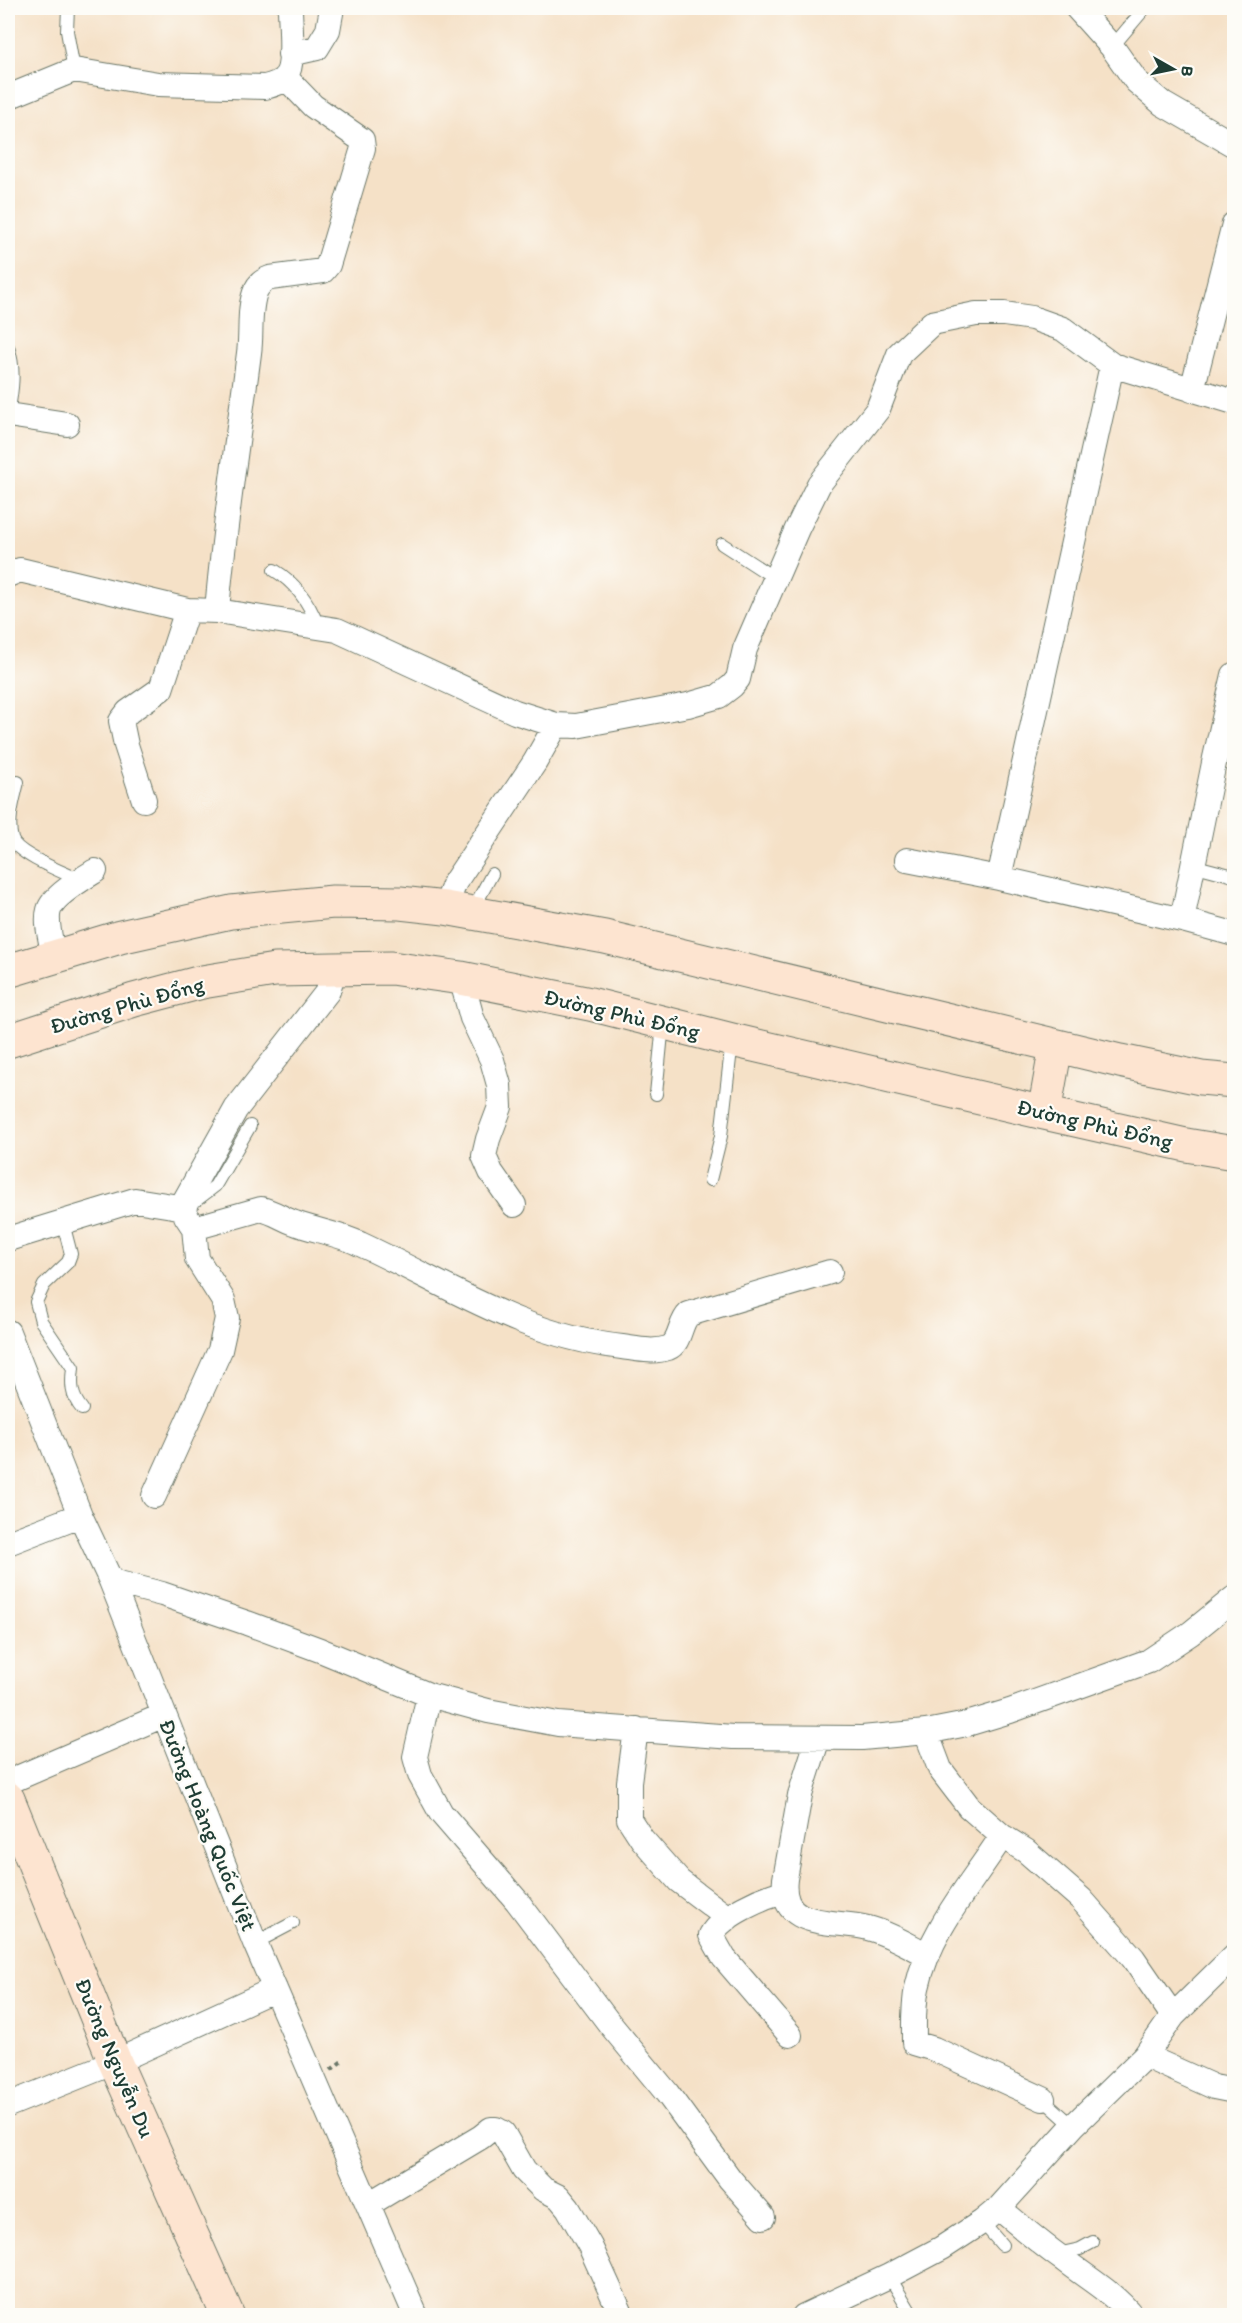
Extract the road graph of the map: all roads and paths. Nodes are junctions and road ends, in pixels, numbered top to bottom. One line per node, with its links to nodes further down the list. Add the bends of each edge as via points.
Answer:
1 (68, 8): 8 (lane, via 67,31)
2 (290, 8): 7 (street)
3 (332, 8): 7 (street, via 328,30 317,48)
4 (1077, 8): 6 (street)
5 (1145, 8): 6 (lane)
6 (1112, 47): 10 (street, via 1136,81 1164,104)
7 (288, 66): 8 (street, via 276,84 265,87 158,84); 23 (street, via 313,106 362,140 363,148 328,265 323,271 270,278 256,290 230,479)
8 (74, 70): 9 (street)
9 (8, 97)
10 (1234, 146)
11 (1234, 224): 14 (street)
12 (8, 347): 16 (lane, via 13,383)
13 (1112, 365): 14 (street); 21 (street, via 1064,329 1032,318 976,314 932,323 899,354 878,409 819,484); 34 (street)
14 (1192, 390): 15 (street)
15 (1234, 402)
16 (8, 415): 17 (street)
17 (67, 424)
18 (722, 544): 21 (lane)
19 (274, 570): 24 (lane, via 289,579 310,605)
20 (8, 574): 22 (street, via 20,570)
21 (776, 579): 26 (street, via 746,649 738,679 719,696 618,719)
22 (187, 610): 23 (street); 28 (street, via 161,689 121,721)
23 (217, 611): 24 (street)
24 (318, 626): 26 (street, via 370,644 515,712)
25 (1234, 675): 30 (street)
26 (556, 725): 35 (street, via 455,882)
27 (18, 782): 32 (lane, via 11,818 14,844 29,855)
28 (144, 800)
29 (907, 860): 34 (street)
30 (1192, 865): 33 (lane); 36 (street)
31 (492, 874): 35 (lane)
32 (87, 875): 38 (street, via 55,900 49,910)
33 (1234, 876)
34 (999, 878): 36 (street)
35 (458, 910): 38 (main road, via 375,902 271,907 192,920); 45 (main road, via 605,937)
36 (1182, 920): 37 (street)
37 (1234, 934)
38 (54, 957): 40 (main road)
39 (335, 967): 41 (main road, Đường Phù Đổng, via 391,968); 44 (main road, Đường Phù Đổng, via 275,970 202,982); 53 (street, via 328,991 236,1109 185,1200)
40 (8, 971)
41 (461, 978): 42 (main road, Đường Phù Đổng); 52 (street, via 472,1018 499,1085 500,1107 484,1156)
42 (663, 1023): 43 (main road, Đường Phù Đổng); 47 (lane)
43 (732, 1040): 48 (main road, Đường Phù Đổng); 51 (lane, via 721,1137)
44 (8, 1041)
45 (1056, 1046): 46 (main road, via 1201,1078); 48 (main road)
46 (1234, 1081)
47 (656, 1094)
48 (1044, 1113): 50 (main road, Đường Phù Đổng)
49 (250, 1126): 53 (lane, via 215,1186 195,1202)
50 (1234, 1153)
51 (710, 1180)
52 (514, 1205)
53 (188, 1217): 54 (street, via 135,1200); 56 (street, via 271,1211 294,1223 357,1242 516,1321 589,1343 652,1351 670,1347 689,1314); 59 (street, via 197,1259 223,1300 227,1318 220,1350)
54 (63, 1223): 55 (street); 58 (lane, via 71,1254 36,1302 41,1321 73,1368 71,1383)
55 (8, 1239)
56 (830, 1272)
57 (8, 1332): 60 (street, Đường Hoàng Quốc Việt)
58 (82, 1409)
59 (154, 1496)
60 (80, 1515): 61 (street); 62 (street, Đường Hoàng Quốc Việt)
61 (8, 1544)
62 (111, 1581): 64 (street, via 247,1623); 65 (street, Đường Hoàng Quốc Việt)
63 (1234, 1598): 67 (street, via 1149,1661 1010,1711)
64 (429, 1695): 66 (street, via 488,1712 558,1724); 89 (street, via 415,1757 420,1775 441,1813 517,1901)
65 (164, 1715): 69 (street); 75 (street, Đường Hoàng Quốc Việt)
66 (636, 1729): 68 (street, via 733,1737); 73 (street, via 629,1819 679,1881)
67 (926, 1732): 68 (street); 71 (street, via 940,1768 969,1807)
68 (818, 1738): 72 (street, via 800,1795)
69 (8, 1782)
70 (8, 1799): 82 (main road, Đường Nguyễn Du)
71 (1002, 1836): 76 (street, via 945,1920); 79 (street, via 1026,1851 1081,1899 1133,1958)
72 (783, 1892): 73 (street, via 765,1897); 76 (street, via 789,1908 803,1917 870,1928)
73 (728, 1918): 80 (street, via 713,1931 713,1940)
74 (293, 1923): 75 (lane)
75 (255, 1943): 78 (street, Đường Hoàng Quốc Việt)
76 (928, 1955): 84 (street, via 917,1987 914,2043)
77 (1234, 1956): 79 (street)
78 (275, 1989): 82 (street); 87 (street, Đường Hoàng Quốc Việt)
79 (1173, 2016): 81 (street)
80 (790, 2035)
81 (1145, 2056): 83 (street, via 1214,2087); 86 (street)
82 (115, 2062): 85 (street); 95 (main road, Đường Nguyễn Du)
83 (1234, 2091)
84 (1042, 2099): 86 (lane)
85 (8, 2105)
86 (1073, 2126): 88 (street)
87 (369, 2204): 94 (street, Đường Hoàng Quốc Việt); 96 (street, via 496,2129 503,2133 524,2170 568,2208)
88 (991, 2215): 91 (lane); 92 (street); 93 (street)
89 (763, 2217)
90 (1094, 2242): 92 (lane)
91 (1002, 2246)
92 (1056, 2254): 99 (street, via 1115,2298)
93 (889, 2276): 97 (street); 98 (lane)
94 (415, 2315)
95 (228, 2316)
96 (622, 2316)
97 (804, 2316)
98 (913, 2316)
99 (1132, 2316)

